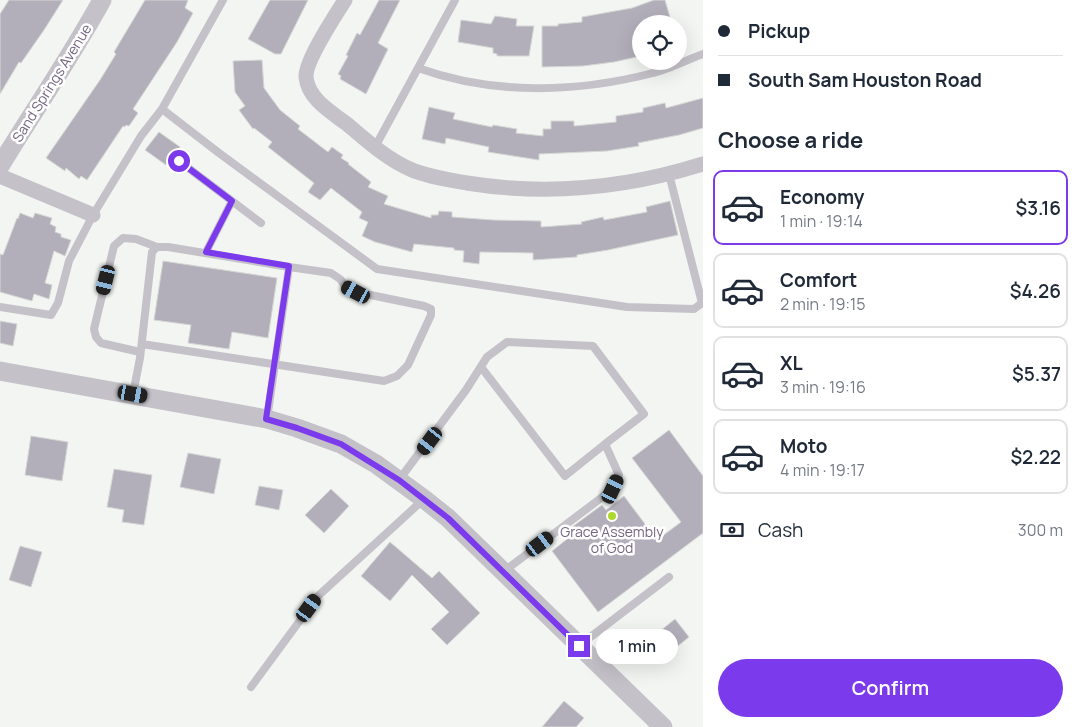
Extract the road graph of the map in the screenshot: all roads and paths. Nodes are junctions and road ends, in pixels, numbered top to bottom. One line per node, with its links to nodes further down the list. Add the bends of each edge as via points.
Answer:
1 (102, 0): 11 (street, Sand Springs Avenue, via 73,52)
2 (224, 0): 7 (lane)
3 (345, 0): 8 (street, via 308,64 306,77 310,92)
4 (455, 0): 6 (lane)
5 (703, 54): 6 (lane, via 653,73 558,87 477,84)
6 (418, 68): 8 (lane)
7 (162, 108): 12 (lane, via 377,269 627,307 694,309 702,303); 15 (lane)
8 (375, 147): 12 (street, via 413,171 447,180 513,188 599,187)
9 (179, 161): 14 (lane)
10 (703, 164): 12 (street)
11 (0, 166)
12 (669, 174)
13 (0, 176): 15 (street)
14 (232, 201): 16 (lane); 18 (lane)
15 (93, 214): 20 (lane, via 69,261 58,303 51,315)
16 (261, 223)
17 (158, 247): 18 (lane); 21 (lane, via 152,252); 21 (lane, via 123,238 114,246 94,330 101,342)
18 (206, 252): 19 (lane)
19 (289, 266): 22 (lane); 22 (lane, via 331,273 356,292 424,306 431,309 432,315 408,365 397,376 384,381)
20 (0, 307)
21 (141, 348): 22 (lane); 25 (lane)
22 (275, 365): 26 (lane)
23 (481, 367): 27 (lane, via 564,476); 27 (lane, via 487,357 507,342 593,346 644,414); 28 (lane)
24 (0, 371): 25 (street)
25 (133, 394): 26 (street)
26 (266, 419): 28 (street, via 341,444)
27 (605, 444): 30 (lane, via 620,475 613,489)
28 (399, 480): 29 (street)
29 (424, 499): 30 (street); 33 (lane, via 318,596)
30 (503, 572): 32 (street)
31 (669, 577): 32 (lane)
32 (579, 646): 34 (street)
33 (251, 687)
34 (663, 727)

